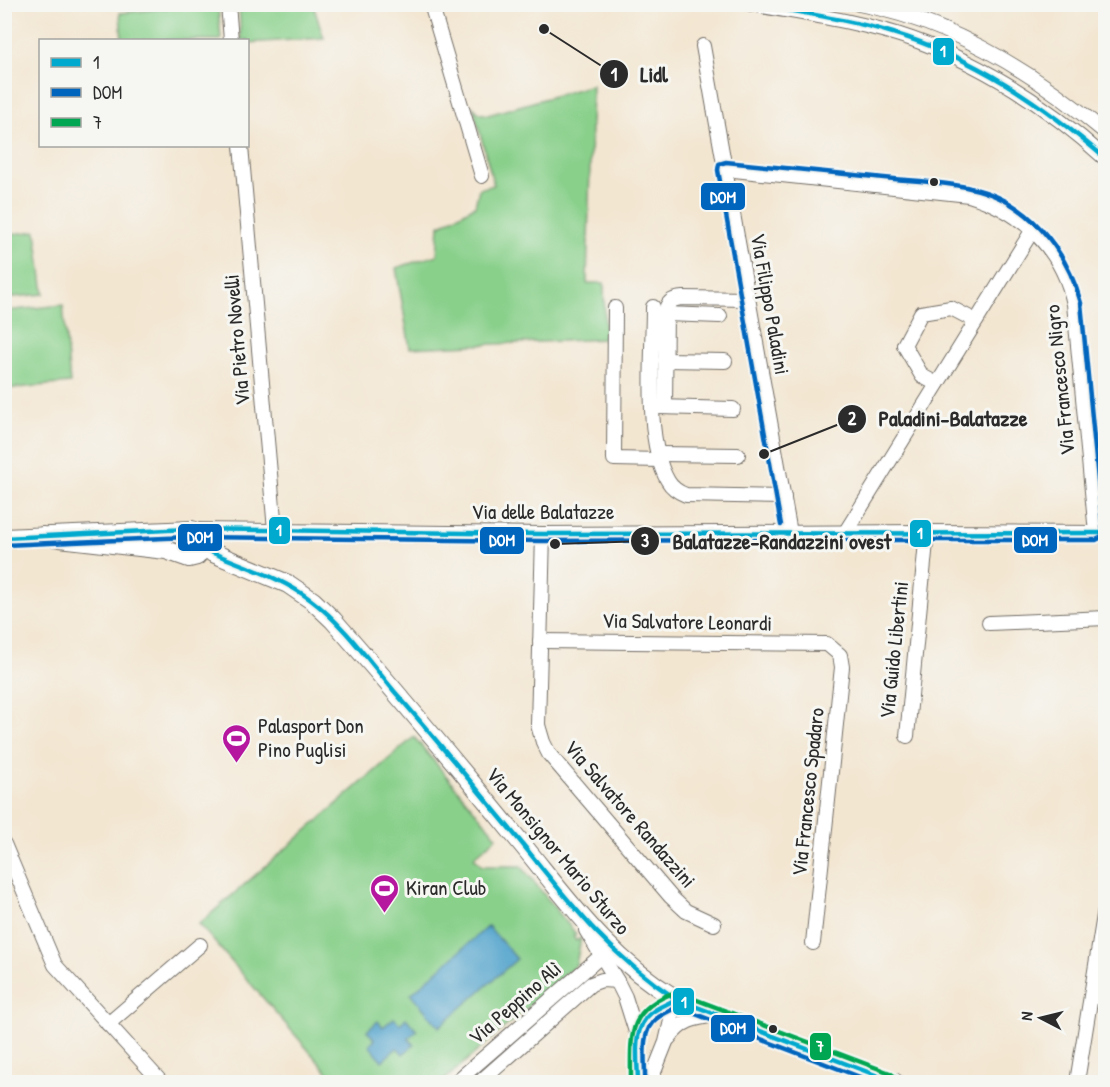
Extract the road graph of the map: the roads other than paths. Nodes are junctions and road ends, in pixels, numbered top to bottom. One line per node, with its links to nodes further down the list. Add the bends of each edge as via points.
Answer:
1 (228, 4): 5 (street)
2 (431, 4): 11 (street)
3 (751, 4): 9 (street, via 868,27 911,39 968,63 1026,95)
4 (859, 4): 7 (street, via 915,19 970,42 1047,87)
5 (231, 39)
6 (703, 46): 10 (street, Via Filippo Paladini)
7 (1106, 133)
8 (240, 147): 27 (street, Via Pietro Novelli)
9 (1106, 159)
10 (725, 169): 12 (street, Via Francesco Nigro, via 969,195 993,202); 13 (street, Via Filippo Paladini)
11 (482, 176)
12 (1032, 231): 18 (street); 31 (street, Via Francesco Nigro, via 1049,247 1070,283)
13 (748, 299): 16 (street, via 672,299 667,303); 26 (street, Via Filippo Paladini)
14 (653, 307): 22 (street)
15 (615, 308): 25 (street, via 614,459)
16 (666, 314): 17 (street); 19 (street)
17 (720, 316)
18 (976, 321): 21 (street); 21 (street, via 951,308 921,314 904,345 922,376)
19 (665, 360): 20 (street); 22 (street)
20 (725, 361)
21 (937, 384): 28 (street)
22 (659, 407): 23 (street); 25 (street)
23 (733, 409)
24 (738, 455): 25 (street)
25 (659, 457): 26 (street, via 668,482 686,495)
26 (784, 496): 30 (street, Via Filippo Paladini)
27 (275, 530): 32 (street, Via delle Balatazze); 35 (street, Via delle Balatazze, via 233,531)
28 (845, 532): 29 (street, Via delle Balatazze); 30 (street, Via delle Balatazze)
29 (927, 532): 31 (street, Via delle Balatazze); 40 (street, Via Guido Libertini)
30 (790, 533): 32 (street, Via delle Balatazze)
31 (1101, 533)
32 (543, 534): 38 (street, Via Salvatore Randazzini)
33 (42, 536): 34 (main road); 35 (main road); 35 (main road, Via Monsignor Mario Sturzo, via 166,550)
34 (4, 538)
35 (193, 543): 46 (main road, Via Monsignor Mario Sturzo, via 288,584 333,620 514,835)
36 (1106, 618): 37 (street)
37 (988, 623)
38 (540, 641): 39 (street, Via Salvatore Leonardi, via 827,644); 43 (street, Via Salvatore Randazzini, via 538,725 549,754 671,897 686,910)
39 (833, 648): 44 (street, Via Francesco Spadaro, via 840,655 842,667)
40 (907, 736)
41 (4, 844): 50 (street, via 56,965)
42 (1106, 903): 59 (street)
43 (714, 924)
44 (813, 943)
45 (200, 945): 50 (street)
46 (606, 952): 47 (street); 48 (main road, Via Monsignor Mario Sturzo); 55 (street, Via Peppino Alì)
47 (617, 981): 51 (street); 56 (street, Via Peppino Alì, via 591,984)
48 (676, 999): 49 (main road, Via Monsignor Mario Sturzo); 51 (street, via 649,1015); 52 (street)
49 (718, 1015): 52 (street, via 683,1023); 53 (main road, Via Monsignor Mario Sturzo)
50 (108, 1024): 54 (street)
51 (637, 1035): 57 (street)
52 (666, 1042): 58 (street)
53 (889, 1082)
54 (161, 1083)
55 (456, 1083)
56 (480, 1083)
57 (638, 1083)
58 (650, 1083)
59 (1077, 1083)

